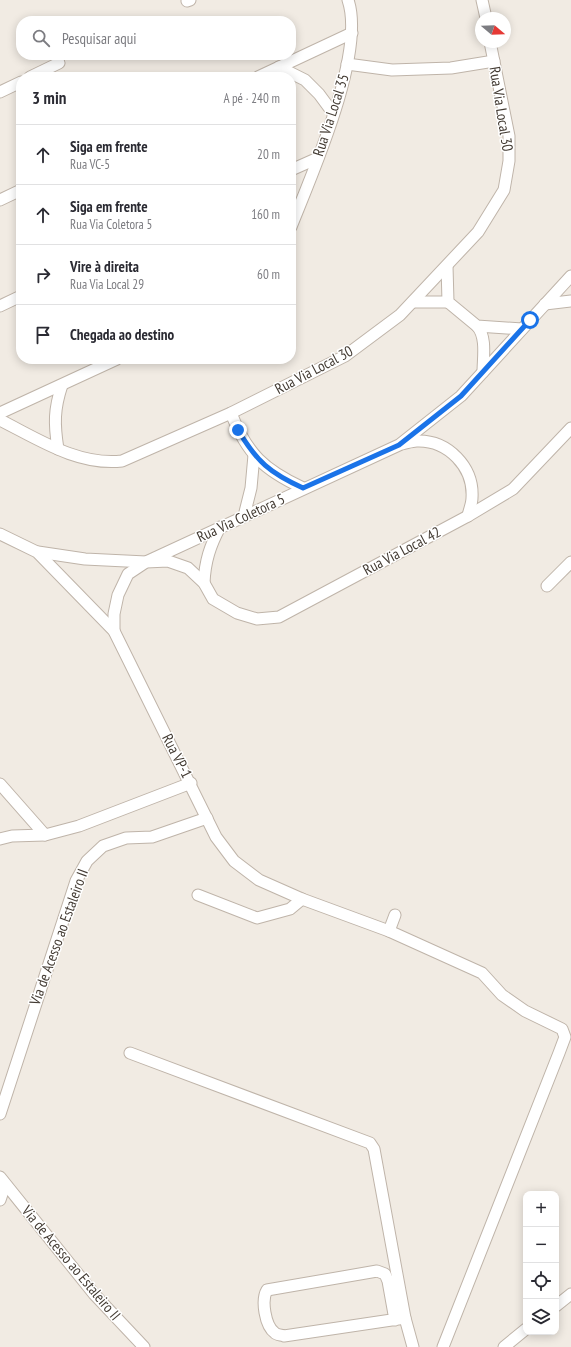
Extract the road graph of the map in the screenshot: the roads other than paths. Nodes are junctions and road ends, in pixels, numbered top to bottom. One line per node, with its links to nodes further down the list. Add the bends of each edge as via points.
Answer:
1 (348, 0): 4 (street, Rua Via Local 35, via 352,16)
2 (482, 0): 3 (street)
3 (485, 12)
4 (352, 33): 6 (street); 10 (street, Rua Via Local 35)
5 (491, 48): 8 (street, Rua Via Local 30)
6 (296, 59)
7 (294, 60): 11 (street)
8 (494, 61): 10 (street, via 451,68 392,70); 24 (street, Rua Via Local 30, via 509,136 508,176 504,190 478,232)
9 (59, 63): 12 (street)
10 (347, 64): 18 (street, Rua Via Local 35)
11 (279, 67): 13 (street); 14 (street)
12 (40, 72)
13 (268, 72)
14 (289, 72)
15 (296, 76): 18 (street, via 319,94)
16 (16, 84): 17 (street)
17 (0, 92)
18 (333, 113): 19 (street, Rua Via Local 35)
19 (318, 158): 20 (street); 23 (street, Rua Via Local 35)
20 (296, 168)
21 (16, 192): 22 (street)
22 (0, 200)
23 (296, 214)
24 (447, 266): 28 (street, Rua Via Local 30); 29 (street)
25 (571, 276): 30 (street, Rua Via Coletora 5)
26 (16, 298): 31 (street)
27 (571, 301): 30 (street)
28 (413, 302): 29 (street); 38 (street, Rua Via Local 30, via 400,315 345,356)
29 (448, 302): 32 (street)
30 (545, 304): 33 (street, Rua Via Coletora 5)
31 (0, 306)
32 (477, 326): 33 (street); 35 (street, via 481,330 484,347)
33 (522, 329): 35 (street, Rua Via Coletora 5)
34 (106, 364): 36 (street)
35 (483, 372): 41 (street, Rua Via Coletora 5, via 461,396)
36 (62, 385): 37 (street); 42 (street, via 55,405 54,428)
37 (0, 413)
38 (231, 413): 42 (street, Rua Via Local 30, via 122,461 106,463 88,460); 43 (street, via 238,430)
39 (0, 420): 42 (street, Rua Via Local 30)
40 (571, 428): 46 (street, Rua Via Local 42, via 513,489)
41 (399, 445): 44 (street, Rua Via Coletora 5); 46 (street, via 417,441 434,443 451,451 463,464 471,480 472,498)
42 (58, 449)
43 (254, 455): 44 (street, via 278,476); 45 (street, via 251,488)
44 (303, 488): 45 (street, Rua Via Coletora 5)
45 (244, 516): 47 (street, Rua Via Coletora 5)
46 (468, 516): 52 (street, Rua Via Local 42, via 279,617 258,619 237,613 213,599)
47 (220, 527): 50 (street, Rua Via Coletora 5); 52 (street, via 210,546)
48 (0, 534): 49 (street, Rua VP-1)
49 (37, 552): 50 (street, Rua Via Coletora 5, via 85,559); 54 (street, Rua VP-1)
50 (146, 562): 52 (street, via 168,561 188,568); 54 (street, Rua Via Coletora 5, via 128,574 118,595)
51 (571, 562): 53 (street)
52 (204, 583)
53 (547, 586)
54 (114, 631): 55 (street, Rua VP-1)
55 (190, 783): 57 (street, Rua VP-1); 58 (street, via 79,826)
56 (0, 784): 58 (street)
57 (206, 818): 61 (street, Rua VP-1, via 234,861 259,880); 65 (street, Via de Acesso ao Estaleiro II, via 152,837 126,838 103,846 87,861 76,881)
58 (46, 835): 59 (street)
59 (0, 839)
60 (198, 895): 61 (street, via 257,918 290,909)
61 (302, 899): 63 (street, Rua VP-1)
62 (395, 915): 63 (street)
63 (390, 931): 74 (street, Rua VP-1, via 482,973 502,995 525,1011 562,1029 565,1037)
64 (130, 1053): 70 (street, via 370,1143 374,1149)
65 (0, 1114)
66 (2, 1181): 67 (street); 72 (street, Via de Acesso ao Estaleiro II, via 94,1294)
67 (0, 1200)
68 (571, 1294): 69 (street)
69 (559, 1304)
70 (400, 1319): 70 (street, via 284,1336 274,1333 269,1325 265,1294 268,1290 377,1271 385,1274); 73 (street)
71 (523, 1331): 75 (street)
72 (144, 1347)
73 (413, 1347)
74 (443, 1347)
75 (504, 1347)

